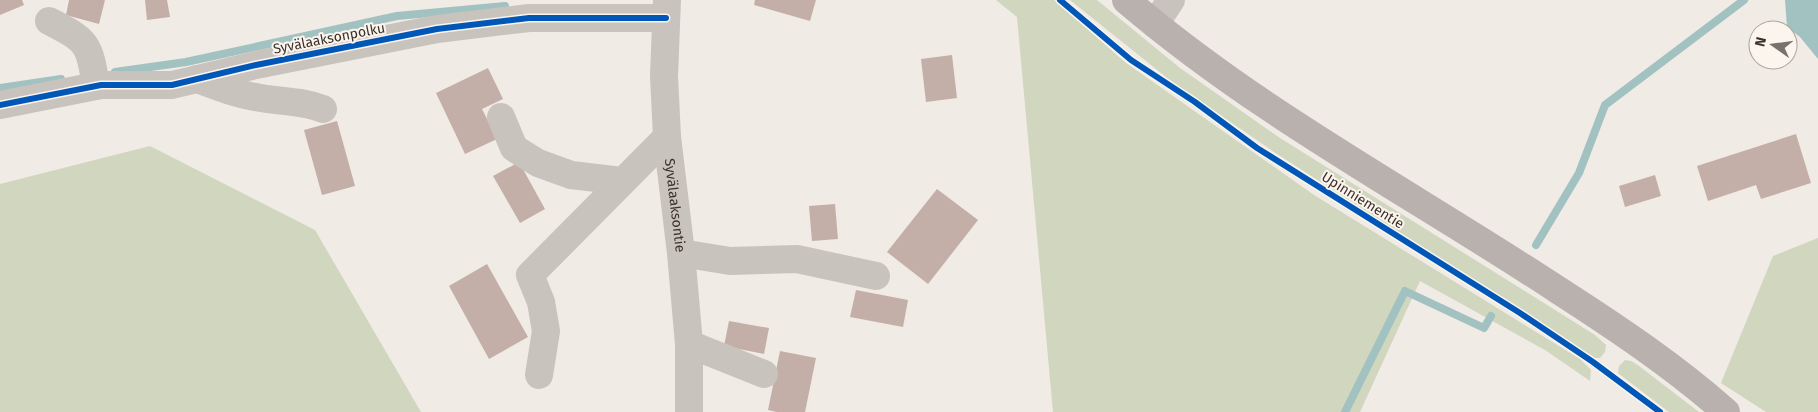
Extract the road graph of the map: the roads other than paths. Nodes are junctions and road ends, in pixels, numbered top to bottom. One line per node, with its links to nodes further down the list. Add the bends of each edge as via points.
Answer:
1 (1126, 0): 5 (main road, Upinniementie)
2 (1171, 0): 5 (street)
3 (666, 9): 6 (street, Syvälaaksonpolku, via 437,28); 11 (street, Syvälaaksontie, via 664,76)
4 (49, 22): 7 (street, via 83,41 92,57)
5 (1155, 24): 19 (main road, Upinniementie, via 1314,136 1626,334)
6 (197, 79): 7 (street, Syvälaaksonpolku, via 172,85); 9 (street, via 228,91)
7 (96, 86): 8 (street, Syvälaaksonpolku)
8 (0, 105)
9 (323, 109)
10 (501, 117): 12 (street, via 514,148 538,163 571,175)
11 (667, 137): 12 (street); 13 (street, Syvälaaksontie)
12 (622, 181): 17 (street, via 530,275 541,302 546,331)
13 (681, 253): 14 (street, via 730,261 798,259); 15 (street, Syvälaaksontie)
14 (876, 276)
15 (688, 344): 16 (street); 18 (street, Syvälaaksontie)
16 (764, 374)
17 (540, 375)
18 (689, 412)
19 (1726, 412)

